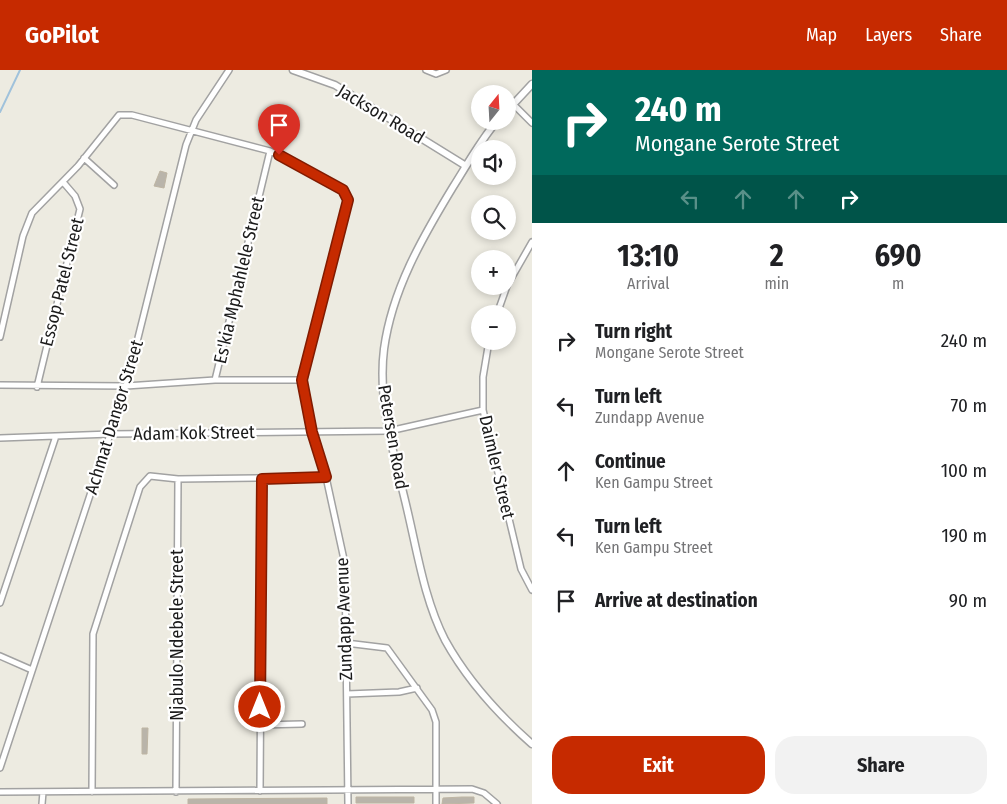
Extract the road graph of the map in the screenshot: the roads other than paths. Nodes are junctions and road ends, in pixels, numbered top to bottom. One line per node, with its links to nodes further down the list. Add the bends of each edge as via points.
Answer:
1 (229, 70): 10 (street, Achmat Dangor Street)
2 (293, 70): 13 (street, Jackson Road, via 335,85)
3 (426, 70): 4 (street, via 436,74)
4 (446, 70)
5 (532, 84): 6 (street)
6 (516, 101)
7 (516, 111): 8 (street)
8 (532, 123)
9 (491, 130): 13 (street, Petersen Road)
10 (191, 132): 11 (street); 12 (street, via 123,114); 23 (street, Achmat Dangor Street)
11 (270, 151): 20 (street, Es'kia Mphahlele Street); 21 (street, via 348,196)
12 (84, 158): 14 (street); 15 (street)
13 (466, 166): 26 (street, Petersen Road, via 422,238 391,316 382,376)
14 (63, 182): 18 (street, via 37,206 27,223); 24 (street, Essop Patel Street, via 75,196 80,209)
15 (114, 185)
16 (532, 242): 17 (street)
17 (516, 270)
18 (0, 337)
19 (488, 350): 25 (street, Daimler Street, via 483,377)
20 (215, 380): 21 (street); 23 (street)
21 (302, 380): 27 (street, Zundapp Avenue)
22 (0, 385): 24 (street)
23 (126, 386): 24 (street); 28 (street, Achmat Dangor Street)
24 (37, 387)
25 (484, 410): 26 (street, Adam Kok Street); 34 (street, Daimler Street, via 521,569)
26 (389, 431): 27 (street, Adam Kok Street); 43 (street, Petersen Road, via 427,592 444,637 476,684)
27 (312, 432): 28 (street, Adam Kok Street); 31 (street, Zundapp Avenue)
28 (111, 434): 29 (street, Adam Kok Street); 38 (street, Achmat Dangor Street)
29 (56, 436): 30 (street, Adam Kok Street); 35 (street)
30 (0, 438)
31 (326, 477): 33 (street); 36 (street, Zundapp Avenue, via 345,564)
32 (178, 478): 33 (street); 50 (street, via 150,476 140,487 96,622 91,651); 51 (street, Njabulo Ndebele Street)
33 (262, 479): 42 (street)
34 (532, 590)
35 (0, 603)
36 (346, 643): 39 (street, via 387,648); 40 (street, Zundapp Avenue)
37 (0, 656): 38 (street)
38 (32, 670): 44 (street, Achmat Dangor Street)
39 (417, 688): 40 (street); 45 (street, via 435,717)
40 (347, 694): 47 (street, Zundapp Avenue)
41 (302, 724): 42 (street)
42 (260, 725): 46 (street)
43 (532, 744)
44 (0, 768)
45 (435, 790): 47 (street); 54 (street); 55 (street, via 480,791)
46 (260, 791): 47 (street); 51 (street)
47 (348, 791): 53 (street, Zundapp Avenue)
48 (0, 792): 49 (street)
49 (43, 792): 50 (street); 52 (street)
50 (92, 792): 51 (street)
51 (176, 792)
52 (42, 804)
53 (348, 804)
54 (436, 804)
55 (498, 804)

